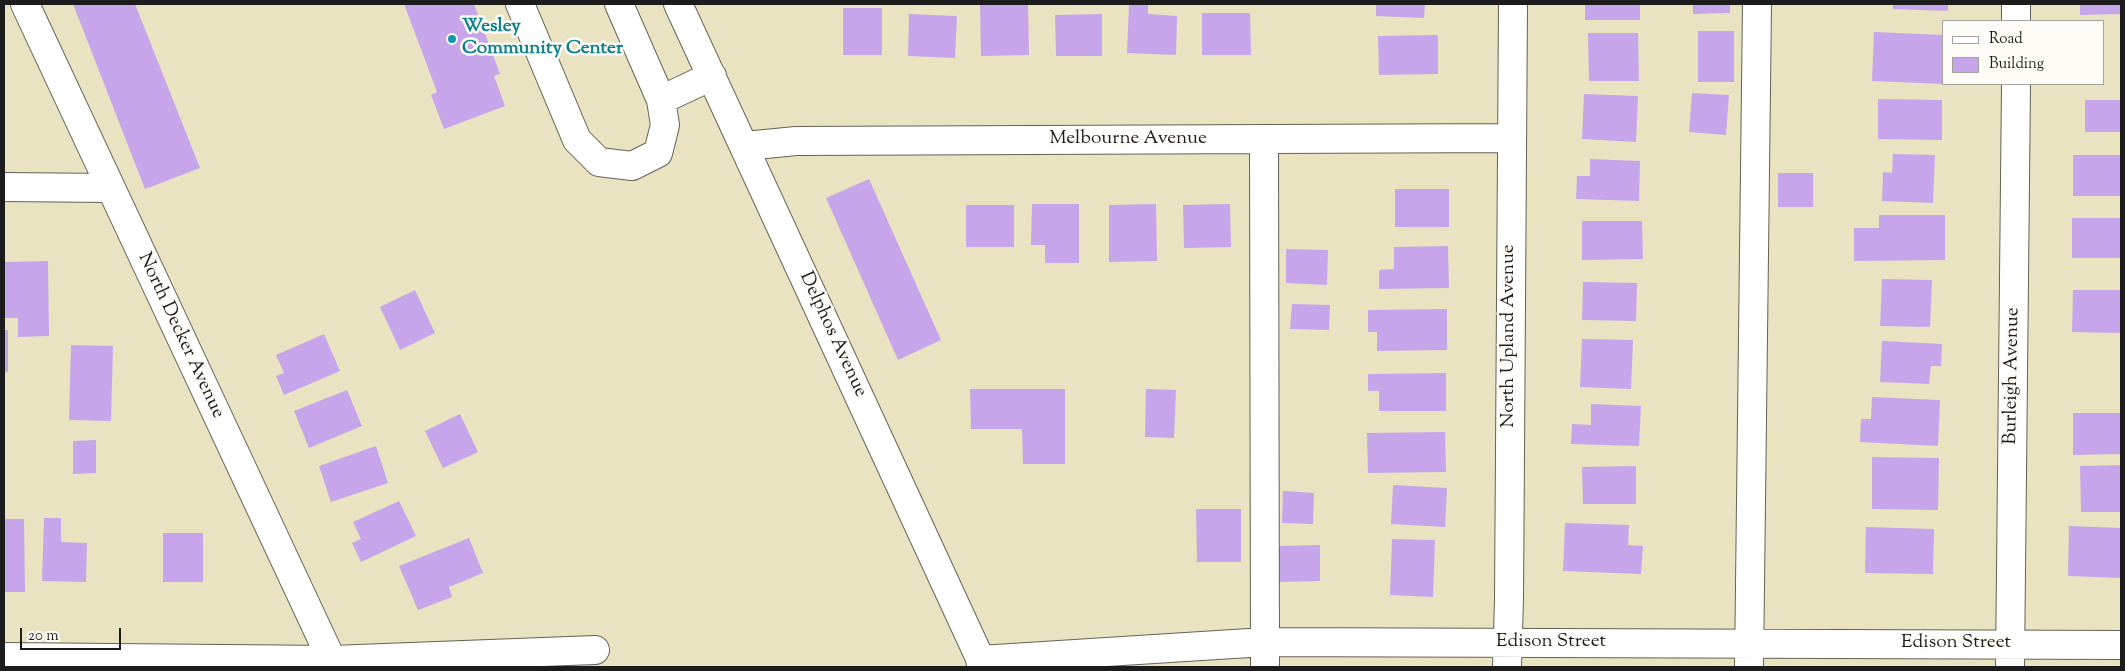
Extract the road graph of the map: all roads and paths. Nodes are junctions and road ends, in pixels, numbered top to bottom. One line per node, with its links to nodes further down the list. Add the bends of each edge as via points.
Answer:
1 (25, 4): 16 (street, North Decker Avenue)
2 (520, 4): 11 (street, via 576,140 599,162 632,166 658,153 665,125)
3 (619, 4): 11 (street)
4 (678, 4): 9 (street, Delphos Avenue)
5 (1513, 4): 12 (street, North Upland Avenue)
6 (1757, 4): 21 (street)
7 (2016, 4): 8 (street)
8 (2016, 20)
9 (712, 76): 11 (street); 14 (street, Delphos Avenue)
10 (2016, 85): 22 (street, Burleigh Avenue)
11 (662, 100)
12 (1511, 138): 13 (street, Melbourne Avenue); 20 (street, North Upland Avenue)
13 (1264, 139): 14 (street, Melbourne Avenue, via 796,141); 19 (street)
14 (745, 146): 25 (street, Delphos Avenue)
15 (4, 187): 16 (street)
16 (110, 188): 24 (street, North Decker Avenue)
17 (2121, 645): 22 (street, Edison Street)
18 (595, 650): 24 (street)
19 (1264, 654): 20 (street, Edison Street); 25 (street, Edison Street)
20 (1507, 655): 21 (street, Edison Street)
21 (1749, 655): 22 (street, Edison Street)
22 (2010, 656)
23 (4, 657): 24 (street)
24 (333, 664)
25 (982, 664)

